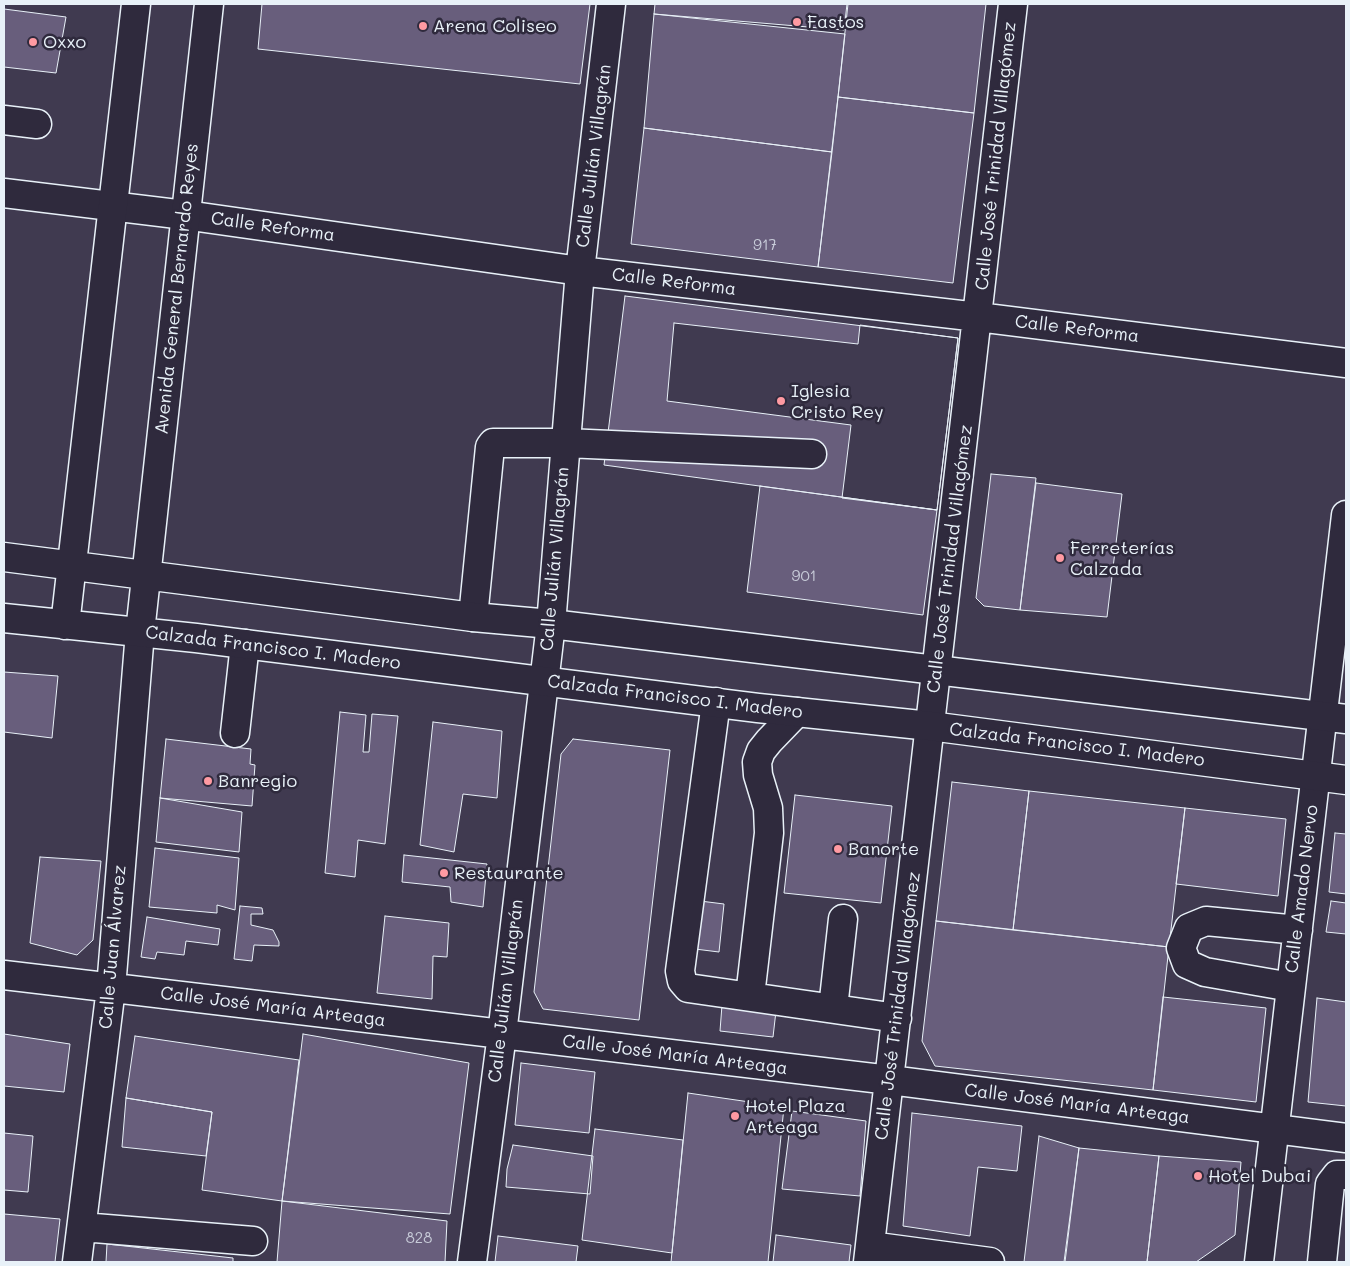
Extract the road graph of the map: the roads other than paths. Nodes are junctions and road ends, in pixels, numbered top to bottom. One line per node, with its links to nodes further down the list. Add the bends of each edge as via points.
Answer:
1 (136, 4): 8 (street)
2 (208, 4): 9 (street, Avenida General Bernardo Reyes)
3 (611, 4): 10 (street, Calle Julián Villagrán)
4 (1013, 4): 11 (street, Calle José Trinidad Villagómez)
5 (4, 120): 6 (street)
6 (37, 124)
7 (4, 193): 8 (street, Calle Reforma)
8 (113, 206): 9 (street, Calle Reforma); 17 (street)
9 (185, 215): 10 (street, Calle Reforma); 18 (street, Avenida General Bernardo Reyes)
10 (580, 271): 11 (street, Calle Reforma); 13 (street, Calle Julián Villagrán)
11 (978, 317): 12 (street, Calle Reforma); 25 (street, Calle José Trinidad Villagómez)
12 (1346, 363)
13 (566, 443): 14 (street); 19 (street, via 496,442 490,447); 21 (street, Calle Julián Villagrán)
14 (812, 454)
15 (1346, 515): 29 (street, Calle Amado Nervo)
16 (4, 557): 17 (street)
17 (71, 565): 18 (street); 22 (street)
18 (146, 574): 19 (street); 23 (street, Avenida General Bernardo Reyes)
19 (473, 617): 21 (street)
20 (4, 618): 22 (street, Calzada Francisco I. Madero)
21 (551, 624): 25 (street); 26 (street, Calle Julián Villagrán)
22 (65, 625): 23 (street, Calzada Francisco I. Madero)
23 (140, 632): 24 (street, Calzada Francisco I. Madero); 38 (street, Calle Juan Álvarez)
24 (245, 644): 26 (street, Calzada Francisco I. Madero); 31 (street)
25 (937, 670): 29 (street); 30 (street, Calle José Trinidad Villagómez)
26 (542, 681): 27 (street, Calzada Francisco I. Madero); 42 (street, Calle Julián Villagrán)
27 (716, 702): 28 (street, Calzada Francisco I. Madero); 39 (street, via 680,970 682,981 688,988)
28 (797, 712): 30 (street, Calzada Francisco I. Madero); 39 (street, via 761,751 757,762 768,808 769,833)
29 (1335, 717): 32 (street, Calle Amado Nervo)
30 (930, 726): 32 (street, Calzada Francisco I. Madero); 41 (street, Calle José Trinidad Villagómez)
31 (235, 733)
32 (1316, 776): 33 (street, Calzada Francisco I. Madero); 35 (street, Calle Amado Nervo)
33 (1346, 780)
34 (843, 919): 40 (street)
35 (1298, 930): 37 (street, Calle Amado Nervo); 37 (street, via 1206,921 1189,928 1181,948 1187,964 1204,972)
36 (4, 975): 38 (street, Calle José María Arteaga)
37 (1291, 987): 44 (street, Calle Amado Nervo)
38 (111, 988): 42 (street, Calle José María Arteaga); 47 (street, Calle Juan Álvarez)
39 (750, 996): 40 (street)
40 (834, 1008): 41 (street)
41 (897, 1018): 43 (street, Calle José Trinidad Villagómez)
42 (502, 1034): 43 (street, Calle José María Arteaga); 51 (street, Calle Julián Villagrán)
43 (890, 1080): 44 (street, Calle José María Arteaga); 49 (street, Calle José Trinidad Villagómez)
44 (1275, 1129): 45 (street, Calle José María Arteaga); 53 (street, Calle Amado Nervo)
45 (1346, 1138)
46 (1346, 1175): 54 (street, via 1337,1175 1330,1184)
47 (82, 1227): 48 (street); 50 (street, Calle Juan Álvarez)
48 (253, 1241)
49 (869, 1254): 52 (street)
50 (77, 1262)
51 (472, 1262)
52 (990, 1262)
53 (1259, 1262)
54 (1322, 1262)

